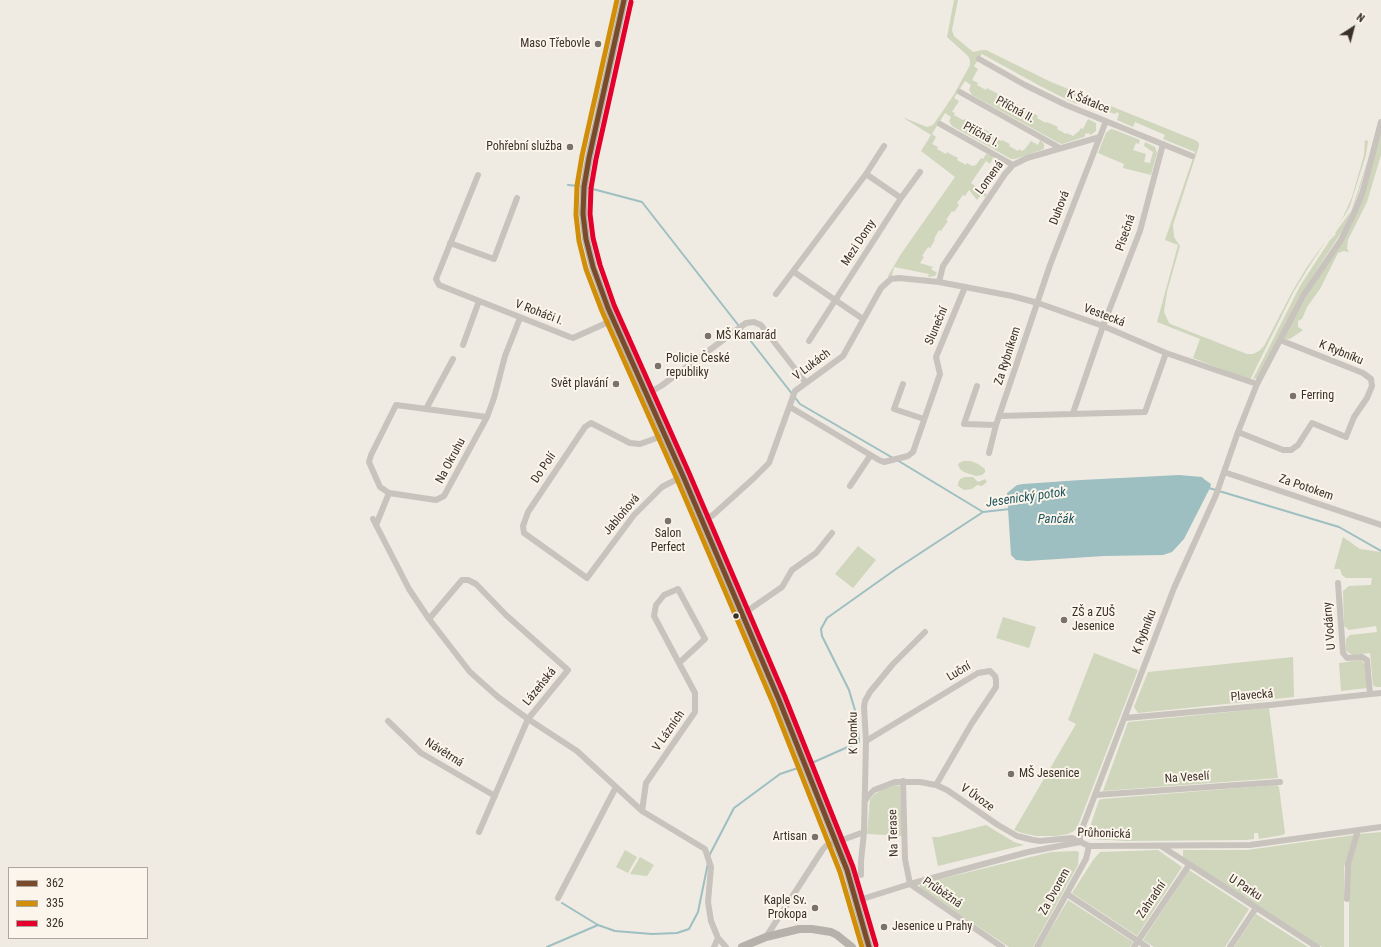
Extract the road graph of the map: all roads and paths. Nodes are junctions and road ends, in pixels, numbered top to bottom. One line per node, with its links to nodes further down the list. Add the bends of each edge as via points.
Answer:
1 (624, 0): 28 (main road, via 589,158 583,214 593,267)
2 (979, 59): 4 (street, K Šátalce, via 1045,95)
3 (960, 92): 10 (street, Příčná II.)
4 (1106, 121): 7 (street, Duhová); 8 (street, K Šátalce)
5 (1381, 122): 31 (street, K Rybníku, via 1362,194 1354,213 1341,240 1303,296)
6 (940, 124): 12 (street, Příčná I.)
7 (1100, 137): 10 (street, Lomená); 25 (street, Duhová, via 1050,265)
8 (1163, 144): 11 (street, K Šátalce); 29 (street, Písečná, via 1140,231)
9 (884, 146): 14 (street)
10 (1060, 148): 12 (street, Lomená)
11 (1192, 156)
12 (1013, 165): 20 (street, Lomená, via 943,266)
13 (920, 172): 17 (street, Mezi Domy)
14 (866, 174): 17 (street); 19 (street)
15 (478, 175): 18 (street, V Roháči I.)
16 (517, 198): 18 (street, via 494,259)
17 (901, 198): 23 (street, Mezi Domy)
18 (450, 243): 24 (street, V Roháči I., via 436,279 438,285)
19 (794, 272): 22 (street); 23 (street)
20 (939, 282): 21 (street, Vestecká); 27 (street, V Lukách, via 891,279 881,288)
21 (965, 287): 25 (street, Vestecká); 45 (street, Sluneční, via 936,357 940,374)
22 (776, 294)
23 (835, 300): 27 (street); 30 (street, Mezi Domy)
24 (479, 301): 26 (street, V Roháči I.); 32 (street)
25 (1038, 303): 29 (street, Vestecká); 43 (street, Za Rybníkem)
26 (520, 318): 28 (street, V Roháči I., via 573,338); 44 (street, Na Okruhu, via 505,356)
27 (863, 319): 35 (street, V Lukách, via 843,356)
28 (613, 320): 39 (main road)
29 (1103, 326): 33 (street, Vestecká); 42 (street)
30 (809, 340)
31 (1280, 340): 37 (street, K Rybníku); 47 (street, K Rybníku, via 1363,373 1371,379 1372,386 1367,398 1354,417 1346,437 1312,423 1298,445 1291,450 1283,450)
32 (462, 345)
33 (1166, 353): 37 (street, Vestecká); 42 (street, via 1145,412)
34 (453, 359): 41 (street)
35 (806, 383): 39 (street, via 761,325 754,322 740,327); 40 (street, V Lukách, via 795,391)
36 (903, 384): 45 (street, via 894,409)
37 (1257, 384): 47 (street, K Rybníku)
38 (977, 386): 46 (street, Za Rybníkem, via 964,424)
39 (647, 394): 48 (main road)
40 (790, 407): 50 (street, Sluneční); 55 (street, V Lukách, via 769,462 718,511)
41 (426, 409): 44 (street); 54 (street, via 396,405 371,455 369,462 380,487)
42 (1073, 413): 43 (street)
43 (1000, 416): 46 (street, Za Rybníkem)
44 (487, 417): 54 (street, Na Okruhu, via 441,499)
45 (924, 419): 50 (street, Sluneční, via 911,455 884,462)
46 (996, 425): 49 (street, Za Rybníkem)
47 (1238, 432): 51 (street, K Rybníku)
48 (665, 435): 52 (main road); 58 (street, Do Polí, via 640,444 630,443 591,423 585,427 528,512 523,526 524,533)
49 (989, 453)
50 (870, 456): 53 (street)
51 (1224, 472): 56 (street, Za Potokem); 66 (street, K Rybníku, via 1174,588)
52 (683, 476): 55 (main road); 58 (street, Jabloňová, via 662,487 634,515)
53 (850, 486)
54 (389, 493): 61 (street, Lázeňská, via 374,522 409,589)
55 (702, 521): 60 (main road)
56 (1381, 525)
57 (832, 533): 60 (street, via 816,553 792,570 782,587)
58 (587, 578)
59 (1338, 583): 65 (street, U Vodárny, via 1343,653 1347,658 1362,657 1367,660)
60 (743, 614): 83 (main road)
61 (429, 620): 67 (street, Lázeňská, via 470,672); 67 (street, Lázeňská, via 462,580 468,580 476,584 506,615 568,670)
62 (925, 632): 69 (street, K Domku, via 893,664 867,697 864,707)
63 (679, 663): 63 (street, V Lázních, via 706,639 678,589 664,595 656,605 654,616); 77 (street, V Lázních, via 695,693 695,712 646,783)
64 (1381, 693): 65 (street, Plavecká)
65 (1370, 694): 66 (street, Plavecká)
66 (1125, 718): 74 (street, K Rybníku)
67 (528, 719): 73 (street, via 577,750); 75 (street)
68 (388, 721): 75 (street, Návětrná, via 421,753)
69 (866, 742): 72 (street, Luční, via 978,673 990,670 995,676 996,687); 76 (street, K Domku)
70 (903, 781): 72 (street, V Úvoze); 76 (street, V Úvoze, via 878,788); 88 (street, Na Terase, via 905,859)
71 (1280, 782): 74 (street, Na Veselí)
72 (936, 785): 82 (street, V Úvoze, via 1017,836 1040,841 1072,838)
73 (616, 788): 77 (street); 90 (street)
74 (1095, 795): 82 (street, K Rybníku, via 1080,834)
75 (495, 796): 80 (street)
76 (865, 802): 81 (street, K Domku)
77 (642, 811): 95 (street, via 706,849 711,867 708,902 711,921)
78 (1381, 826): 79 (street, Průhonická)
79 (1358, 830): 85 (street, Průhonická, via 1250,845); 91 (street, via 1348,864)
80 (479, 832)
81 (864, 832): 83 (street); 87 (street, K Domku)
82 (1080, 842): 84 (street, Průhonická); 88 (street, Průhonická, via 1028,852)
83 (837, 843): 92 (main road); 94 (street, via 823,849)
84 (1089, 846): 85 (street, Průhonická); 89 (street, Za Dvorem, via 1086,859)
85 (1161, 846): 86 (street, U Parku)
86 (1189, 865): 93 (street, U Parku); 96 (street, Zahradní)
87 (861, 875)
88 (910, 884): 92 (street, Průhonická); 102 (street, Průběžná)
89 (1066, 894): 96 (street); 103 (street, Za Dvorem)
90 (558, 898)
91 (1347, 899)
92 (856, 901): 101 (main road)
93 (1256, 908): 105 (street); 106 (street, U Parku)
94 (766, 937): 99 (main road); 100 (main road, via 799,929 820,929 838,935)
95 (718, 938): 97 (street); 98 (street)
96 (1136, 944): 104 (street)
97 (714, 947)
98 (726, 947)
99 (742, 947)
100 (852, 947)
101 (869, 947)
102 (1002, 947)
103 (1037, 947)
104 (1147, 947)
105 (1230, 947)
106 (1317, 947)

